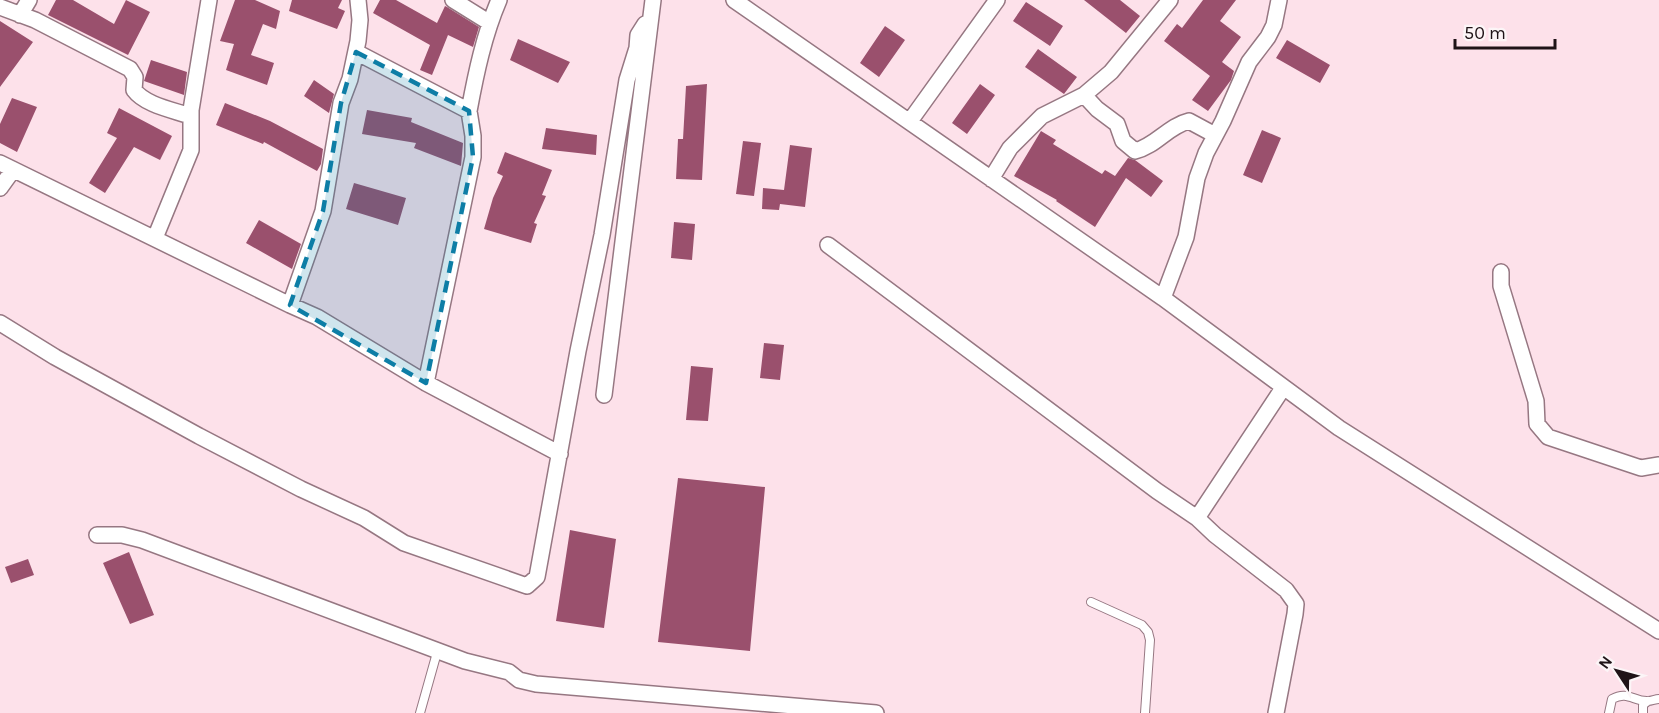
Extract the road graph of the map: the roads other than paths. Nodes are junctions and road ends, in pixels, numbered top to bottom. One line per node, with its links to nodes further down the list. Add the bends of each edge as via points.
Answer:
1 (29, 0): 12 (street)
2 (209, 0): 18 (street)
3 (357, 0): 15 (street, via 360,20)
4 (453, 0): 14 (street)
5 (499, 0): 14 (street)
6 (653, 0): 13 (street)
7 (734, 0): 19 (street)
8 (1170, 0): 16 (street, via 1111,72)
9 (1279, 0): 20 (street, via 1268,38 1249,62)
10 (990, 2): 19 (street)
11 (0, 7): 12 (street)
12 (20, 15): 18 (street, via 130,69 137,94)
13 (650, 22): 32 (street); 33 (street, via 638,35 627,80)
14 (490, 23): 17 (street)
15 (356, 52): 17 (street); 28 (street, via 341,103 323,211)
16 (1084, 95): 20 (street, via 1117,124 1123,141 1135,151 1189,121); 22 (street, via 1042,116 1010,148)
17 (469, 111): 30 (street, via 473,157)
18 (190, 116): 24 (street, via 191,150)
19 (910, 122): 22 (street)
20 (1215, 135): 27 (street, via 1197,178 1185,237)
21 (7, 166): 23 (street); 24 (street)
22 (991, 179): 27 (street)
23 (0, 188)
24 (154, 238): 28 (street)
25 (828, 244): 35 (street)
26 (1501, 272): 34 (street, via 1501,286 1536,401 1540,429 1548,437 1641,468)
27 (1162, 298): 31 (street)
28 (290, 305): 30 (street, via 330,324)
29 (0, 323): 33 (street, via 199,436 364,518 404,543 521,585 526,586 537,577)
30 (426, 383): 33 (street)
31 (1283, 388): 35 (street); 38 (street, via 1339,428)
32 (604, 395)
33 (560, 454)
34 (1659, 465)
35 (1197, 518): 45 (street, via 1286,590 1296,604)
36 (97, 535): 39 (street, via 122,534 142,540)
37 (1091, 602): 44 (lane, via 1142,625 1148,632)
38 (1659, 632)
39 (438, 650): 42 (lane); 43 (street, via 536,684)
40 (1659, 699): 41 (lane)
41 (1648, 701): 46 (lane, via 1618,696 1612,699); 47 (lane)
42 (420, 713)
43 (876, 713)
44 (1145, 713)
45 (1276, 713)
46 (1609, 713)
47 (1642, 713)

